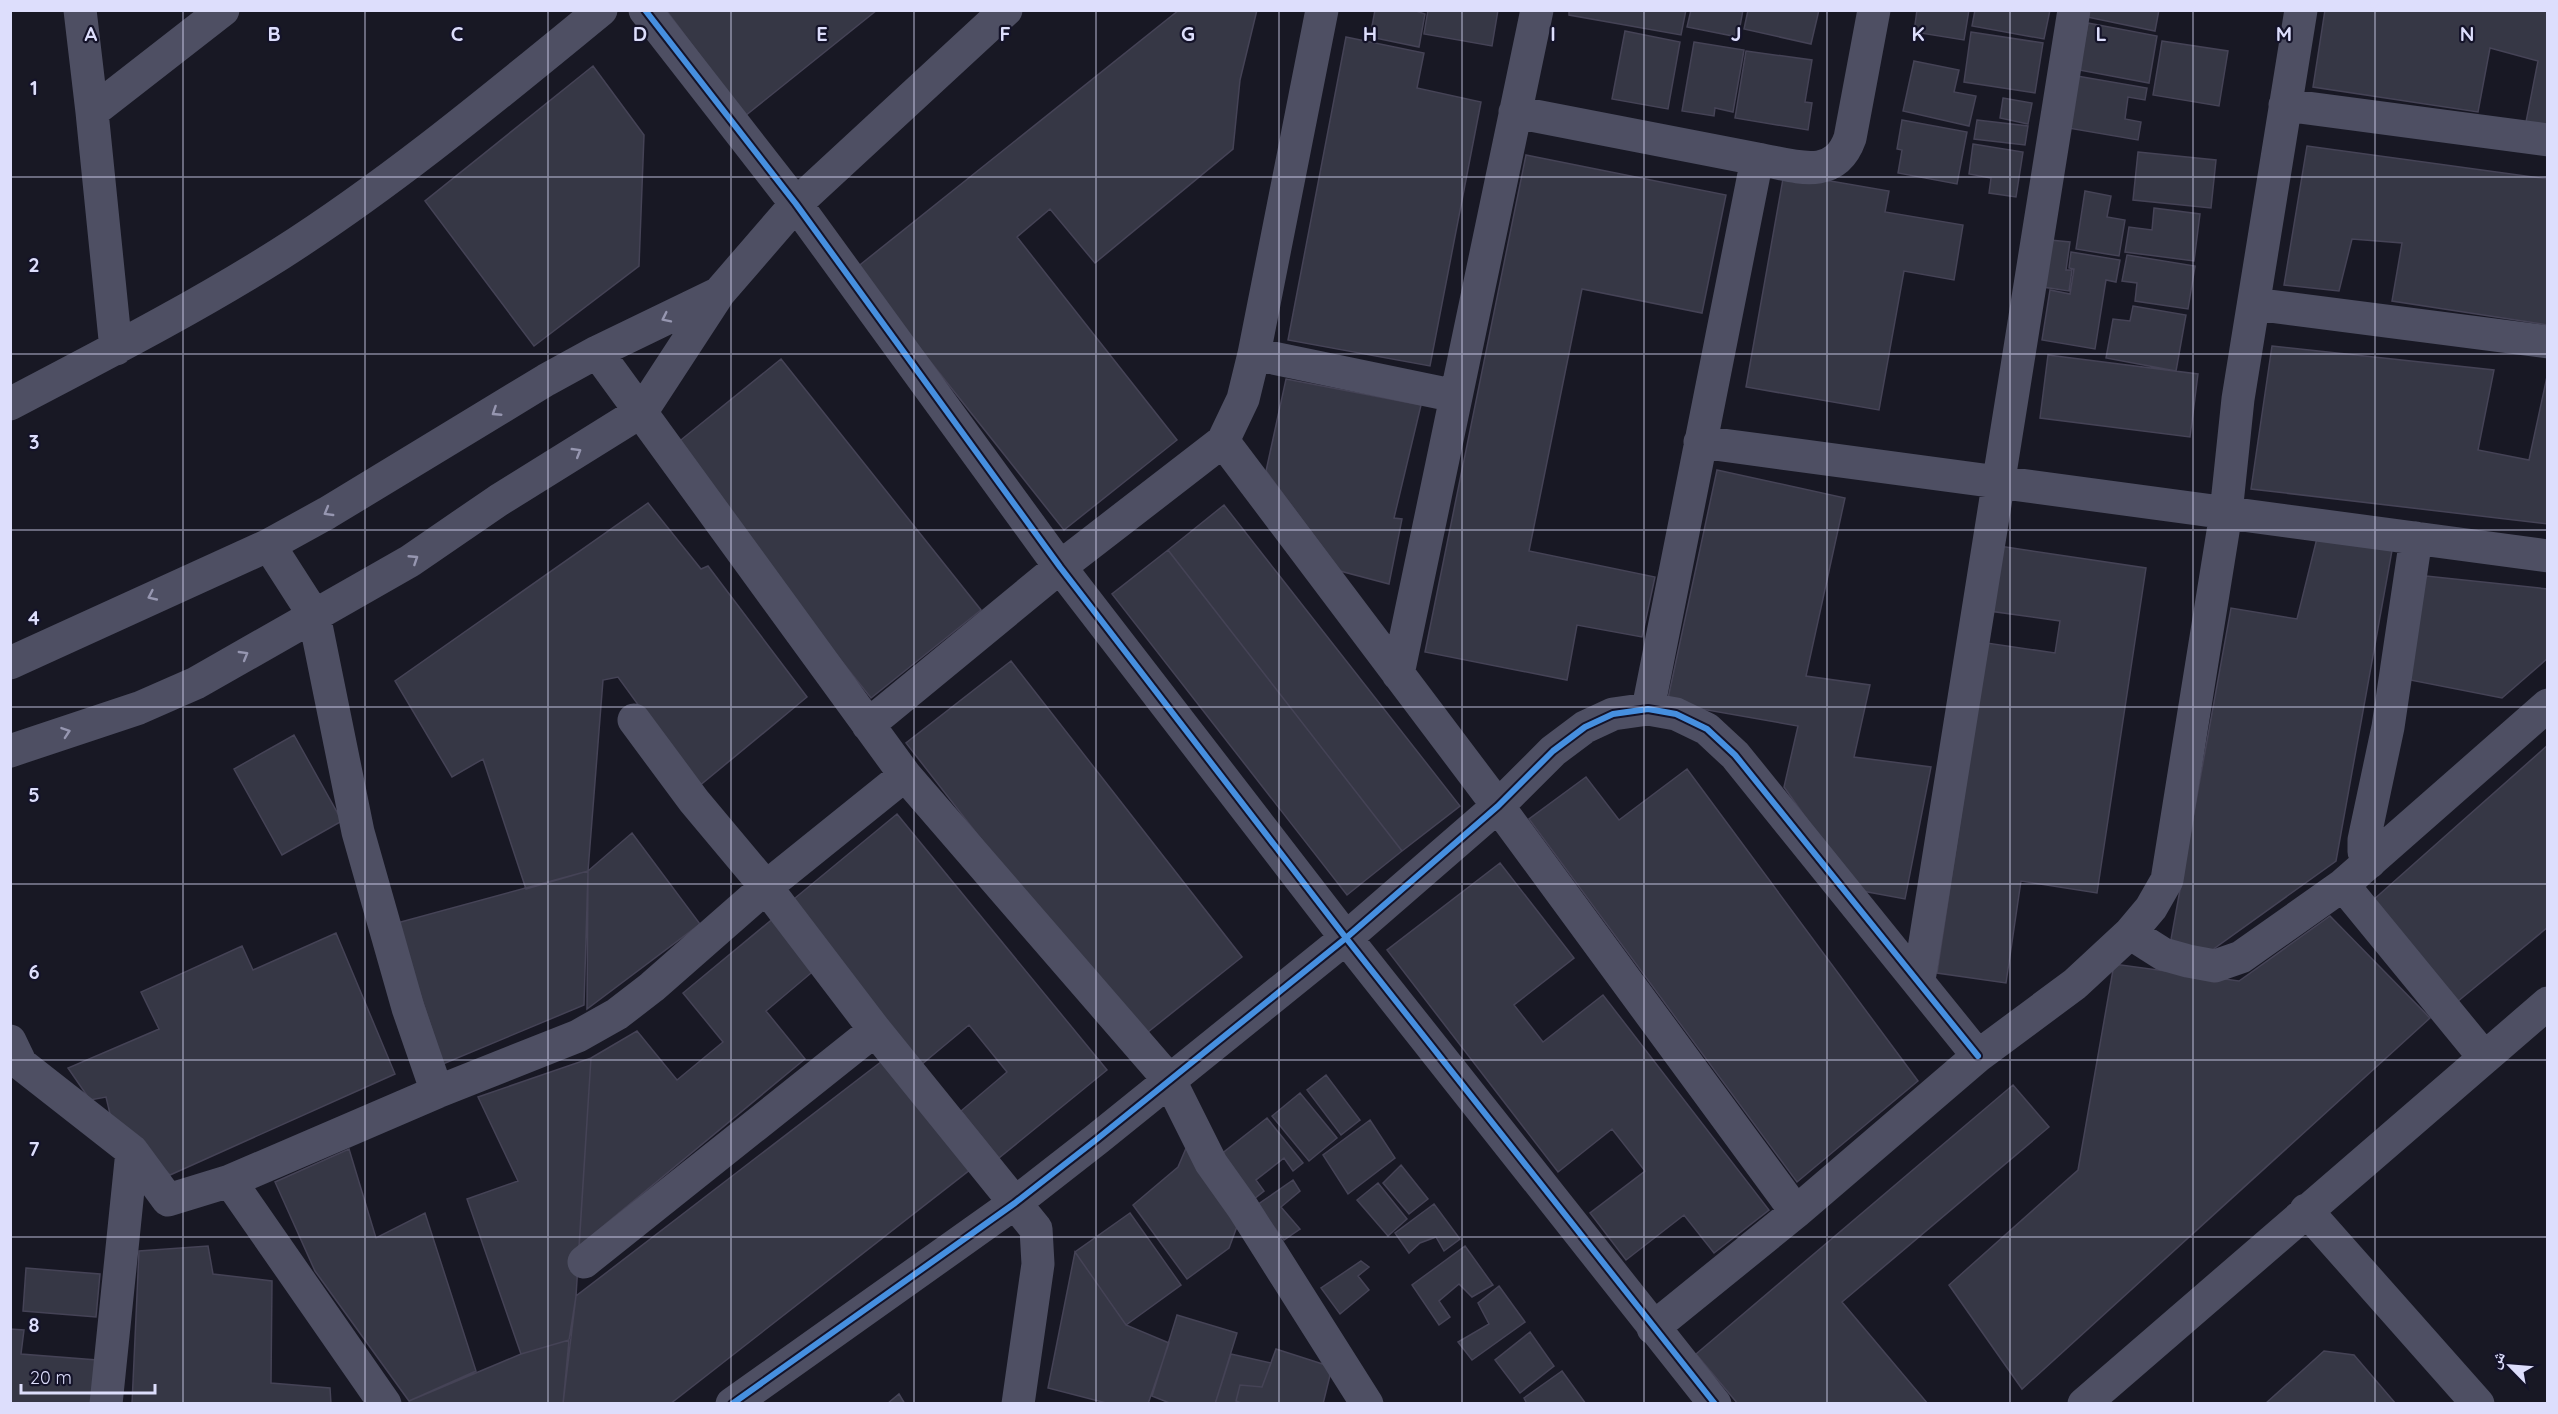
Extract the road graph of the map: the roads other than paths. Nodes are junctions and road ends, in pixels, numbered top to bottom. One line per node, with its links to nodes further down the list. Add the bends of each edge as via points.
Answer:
1 (80, 10): 12 (street)
2 (223, 10): 12 (street)
3 (601, 10): 20 (street, via 435,145 280,254)
4 (645, 10): 16 (street)
5 (1006, 10): 16 (street)
6 (1322, 10): 22 (street)
7 (1537, 10): 13 (street)
8 (1874, 10): 15 (street, via 1850,138 1842,155 1826,167)
9 (2074, 10): 28 (street)
10 (2301, 10): 11 (street)
11 (2285, 105): 14 (street); 18 (street)
12 (92, 112): 20 (street)
13 (1515, 112): 15 (street); 23 (street)
14 (2547, 140)
15 (1757, 159): 27 (street)
16 (796, 204): 17 (street); 33 (street)
17 (719, 293): 21 (street, one-way to 21); 25 (street)
18 (2254, 304): 19 (street); 29 (street, via 2238,399)
19 (2547, 342)
20 (116, 349): 24 (street)
21 (597, 351): 25 (street); 31 (street, one-way to 31, via 327,513)
22 (1254, 354): 23 (street); 26 (street, via 1243,399)
23 (1456, 396): 36 (street)
24 (10, 404)
25 (642, 411): 34 (street, one-way to 25, via 410,561); 40 (street)
26 (1223, 441): 33 (street); 36 (street)
27 (1700, 442): 28 (street); 38 (street)
28 (1998, 483): 29 (street); 49 (street)
29 (2226, 513): 30 (street); 47 (street, via 2167,880)
30 (2416, 538): 32 (street); 44 (street, via 2388,728 2364,840 2364,852)
31 (268, 544): 34 (street); 35 (street, one-way to 35)
32 (2547, 556)
33 (1059, 567): 40 (street); 48 (street)
34 (314, 615): 41 (street, one-way to 34, via 140,708 187,687); 56 (street, via 358,832 408,1008)
35 (10, 663)
36 (1398, 674): 43 (street)
37 (2547, 705): 44 (street)
38 (1648, 708): 43 (street, via 1613,714 1585,727 1553,751); 49 (street, via 1676,714 1707,729 1735,754)
39 (634, 720): 46 (street)
40 (868, 725): 42 (street)
41 (10, 751)
42 (905, 775): 46 (street); 55 (street)
43 (1498, 806): 48 (street); 61 (street)
44 (2370, 862): 45 (street)
45 (2343, 885): 47 (street, via 2241,957 2215,966 2163,954); 54 (street)
46 (765, 887): 51 (street); 56 (street, via 617,1014 578,1036)
47 (2130, 933): 53 (street, via 2075,984)
48 (1346, 938): 55 (street); 63 (street)
49 (1919, 981): 53 (street)
50 (2547, 1003): 54 (street)
51 (875, 1030): 59 (street); 62 (street)
52 (10, 1041): 57 (street, via 21,1064)
53 (1978, 1056): 61 (street)
54 (2484, 1057): 60 (street)
55 (1170, 1081): 59 (street); 68 (street, via 1211,1163)
56 (437, 1092): 58 (street)
57 (132, 1151): 58 (street, via 168,1200); 64 (street)
58 (230, 1181): 65 (street)
59 (1015, 1203): 66 (street); 67 (street, via 1036,1229 1038,1264)
60 (2306, 1210): 70 (street); 71 (street)
61 (1796, 1212): 63 (street)
62 (584, 1262)
63 (1653, 1328): 69 (street)
64 (106, 1404)
65 (385, 1404)
66 (732, 1404)
67 (1018, 1404)
68 (1367, 1404)
69 (1715, 1404)
70 (2084, 1404)
71 (2478, 1404)

